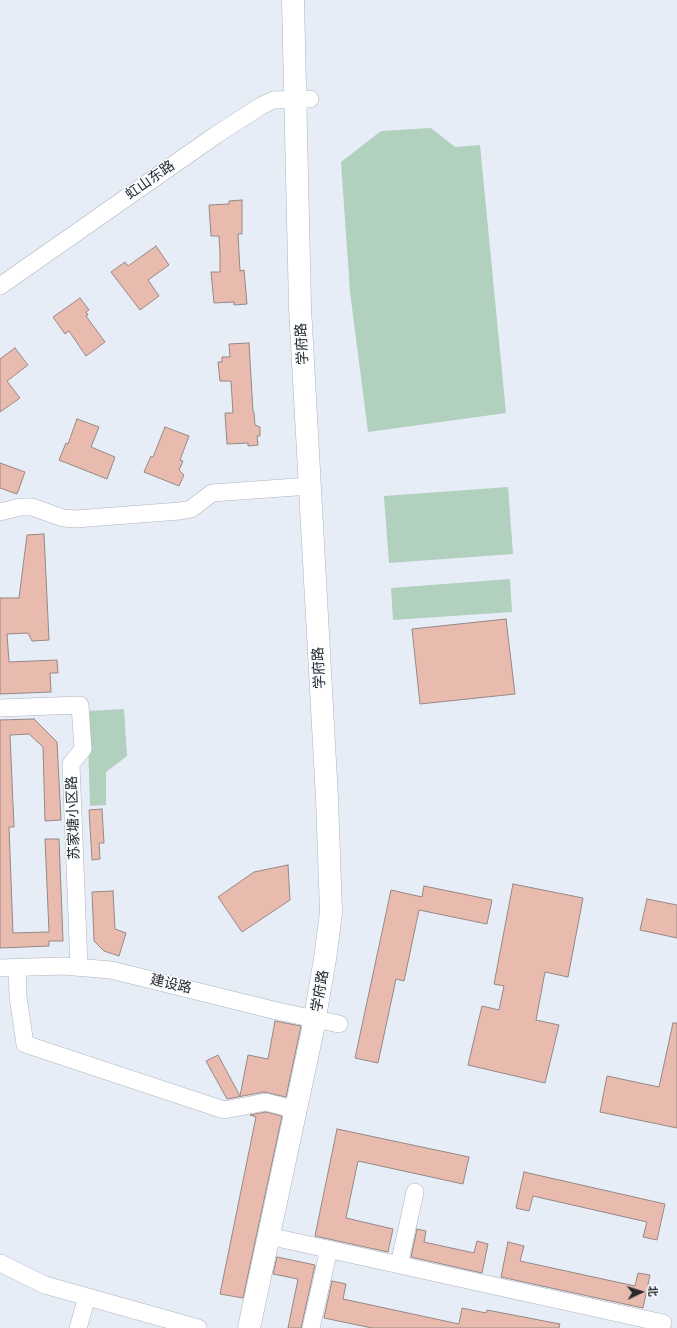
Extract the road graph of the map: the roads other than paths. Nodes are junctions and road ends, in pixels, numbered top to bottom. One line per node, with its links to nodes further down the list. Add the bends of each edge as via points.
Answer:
1 (294, 0): 2 (main road, 学府路)
2 (303, 99): 3 (street, 虹山东路, via 273,100 261,106); 4 (main road, 学府路, via 300,307)
3 (0, 286)
4 (310, 486): 5 (street, via 212,493 191,509 75,520 32,507); 11 (main road, 学府路, via 331,887 328,936)
5 (0, 512)
6 (0, 708): 7 (street, 苏家塘小区路, via 80,705 83,749 71,764)
7 (79, 967): 9 (street, 建设路); 11 (street, 建设路, via 112,970 277,1011)
8 (0, 968): 9 (street, 建设路)
9 (17, 973): 10 (street, 建设路); 11 (street, 建设路, via 112,982); 13 (street, via 25,1044 224,1110 266,1102)
10 (0, 978)
11 (314, 1025): 12 (street, 建设路); 13 (main road, 学府路)
12 (338, 1029)
13 (296, 1110): 23 (main road, 学府路)
14 (415, 1192): 18 (street)
15 (282, 1239): 16 (street)
16 (329, 1249): 18 (street); 24 (street)
17 (0, 1263): 19 (street, via 45,1285)
18 (399, 1265): 20 (street)
19 (87, 1297): 21 (street); 22 (street)
20 (663, 1323)
21 (78, 1328)
22 (198, 1328)
23 (249, 1328)
24 (311, 1328)

